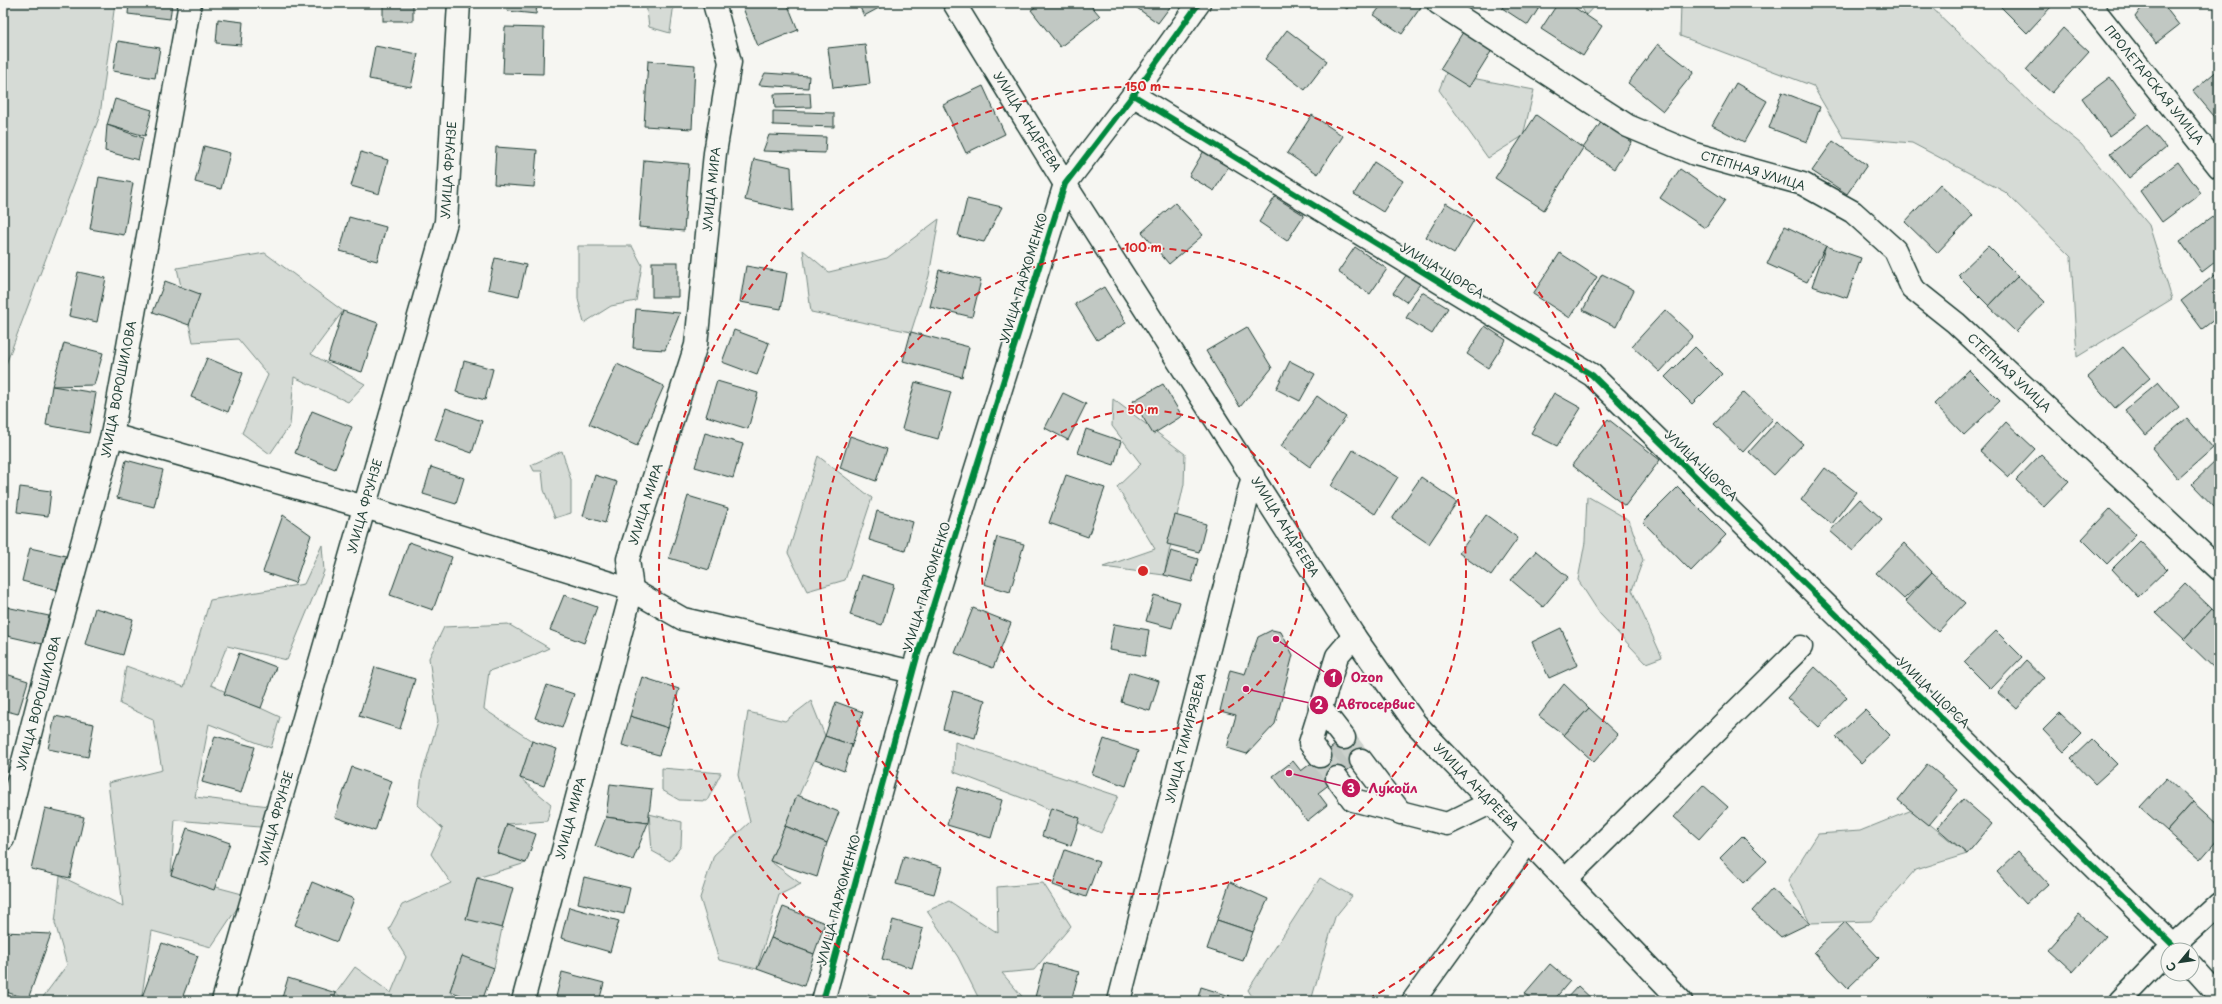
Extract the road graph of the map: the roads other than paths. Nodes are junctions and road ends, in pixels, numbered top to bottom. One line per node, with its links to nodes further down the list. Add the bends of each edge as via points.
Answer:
1 (190, 3): 11 (street, УЛИЦА ВОРОШИЛОВА)
2 (459, 3): 13 (street, УЛИЦА ФРУНЗЕ, via 446,222)
3 (714, 3): 15 (street, УЛИЦА МИРА, via 730,62 715,153 696,345 628,559)
4 (954, 3): 10 (street, УЛИЦА АНДРЕЕВА)
5 (1199, 3): 8 (street)
6 (1438, 3): 14 (street, СТЕПНАЯ УЛИЦА, via 1628,126 1695,154 1803,184 1853,212 1895,250 1912,288 1956,323)
7 (2089, 3): 9 (street, ПРОЛЕТАРСКАЯ УЛИЦА)
8 (1133, 95): 10 (street); 30 (street, УЛИЦА ЩОРСА, via 1592,375)
9 (2219, 167)
10 (1065, 184): 12 (street, УЛИЦА АНДРЕЕВА); 18 (street, УЛИЦА ПАРХОМЕНКО)
11 (112, 435): 13 (street); 26 (street, УЛИЦА ВОРОШИЛОВА)
12 (1253, 476): 16 (street, УЛИЦА АНДРЕЕВА); 38 (street, УЛИЦА ТИМИРЯЗЕВА)
13 (365, 507): 15 (street); 35 (street, УЛИЦА ФРУНЗЕ)
14 (2219, 569)
15 (632, 590): 18 (street, via 683,619); 36 (street, УЛИЦА МИРА)
16 (1354, 636): 19 (street, via 1337,656); 24 (street, УЛИЦА АНДРЕЕВА, via 1415,723)
17 (1801, 647): 28 (street)
18 (913, 672): 37 (street, УЛИЦА ПАРХОМЕНКО)
19 (1320, 707): 20 (street); 21 (street, via 1310,743)
20 (1344, 738)
21 (1320, 756)
22 (1361, 760): 25 (street)
23 (1337, 778): 25 (street, via 1353,800)
24 (1492, 802): 25 (street, via 1447,824); 27 (street, УЛИЦА АНДРЕЕВА)
25 (1402, 813)
26 (3, 839)
27 (1528, 842): 28 (street, УЛИЦА АНДРЕЕВА); 39 (street)
28 (1565, 880): 40 (street, УЛИЦА АНДРЕЕВА)
29 (2219, 904): 31 (street)
30 (2165, 942)
31 (2179, 942)
32 (2160, 961): 41 (street)
33 (2200, 975): 34 (street)
34 (2219, 996)
35 (223, 1001)
36 (523, 1001)
37 (823, 1001)
38 (1119, 1001)
39 (1413, 1001)
40 (1680, 1001)
41 (2120, 1001)

